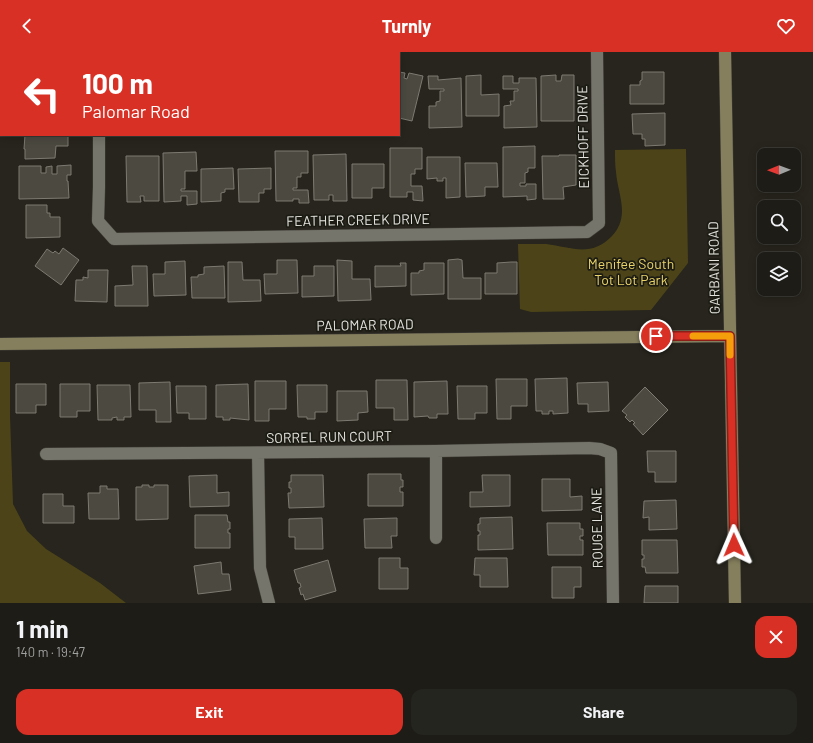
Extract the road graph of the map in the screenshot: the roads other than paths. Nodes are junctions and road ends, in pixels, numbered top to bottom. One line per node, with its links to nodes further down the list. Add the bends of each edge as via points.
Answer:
1 (597, 52): 4 (street, EICKHOFF DRIVE)
2 (725, 52): 5 (street, GARBANI ROAD)
3 (98, 136): 4 (street, FEATHER CREEK DRIVE, via 98,221 114,239 587,232)
4 (599, 223)
5 (730, 336): 6 (street, PALOMAR ROAD); 14 (street, GARBANI ROAD)
6 (0, 344)
7 (436, 451): 8 (street, SORREL RUN COURT); 10 (street, SORREL RUN COURT, via 589,448); 11 (street)
8 (258, 453): 9 (street, SORREL RUN COURT); 12 (street, via 260,568)
9 (46, 454)
10 (611, 454): 13 (street, ROUGE LANE)
11 (436, 538)
12 (269, 603)
13 (613, 603)
14 (735, 603)

